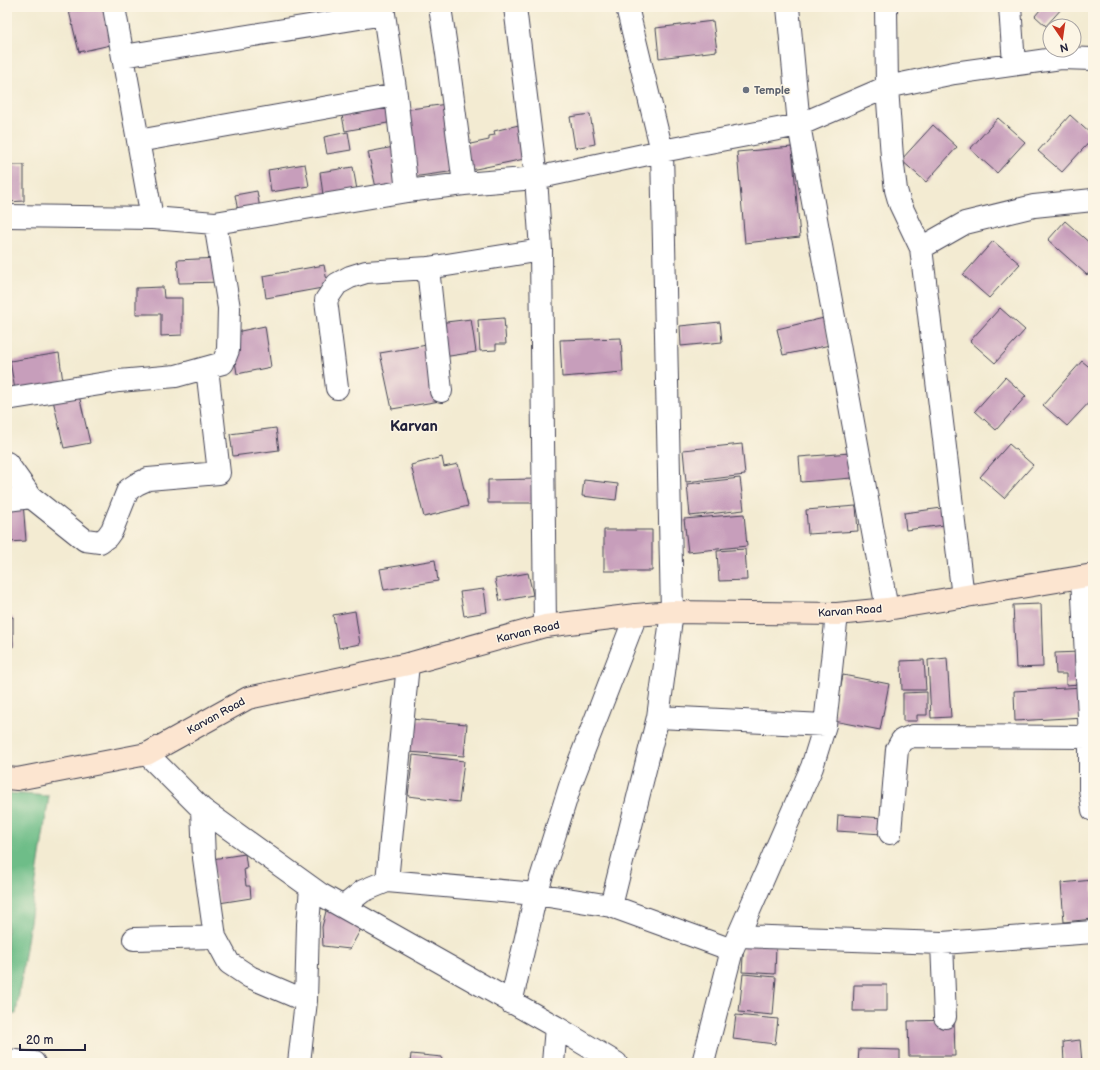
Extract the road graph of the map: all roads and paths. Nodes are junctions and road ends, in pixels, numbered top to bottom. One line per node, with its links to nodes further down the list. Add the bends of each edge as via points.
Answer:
1 (114, 7): 9 (street)
2 (440, 7): 18 (street)
3 (515, 7): 17 (street)
4 (627, 7): 16 (street)
5 (788, 7): 14 (street)
6 (886, 7): 12 (street)
7 (1010, 7): 11 (street)
8 (383, 10): 9 (street); 13 (street)
9 (123, 56): 15 (street)
10 (1093, 60): 11 (street, via 1061,58)
11 (1014, 64): 12 (street)
12 (887, 87): 14 (street); 24 (street, via 896,190)
13 (396, 95): 15 (street); 19 (street)
14 (799, 125): 16 (street); 36 (street)
15 (138, 140): 22 (street)
16 (662, 151): 17 (street); 37 (street)
17 (536, 178): 18 (street); 25 (street)
18 (464, 184): 19 (street)
19 (407, 191): 23 (street)
20 (1093, 200): 24 (street, via 1034,206 966,223)
21 (7, 216): 22 (street)
22 (152, 218): 23 (street)
23 (215, 222): 27 (street, via 229,308 228,350 223,363)
24 (921, 248): 35 (street)
25 (541, 250): 26 (street); 40 (street)
26 (428, 268): 28 (street, via 366,272 337,284 326,300); 29 (street)
27 (207, 368): 30 (street, via 176,376 119,381); 32 (street, via 219,473 148,480 137,484 128,490 112,530 100,542 85,540)
28 (337, 388)
29 (441, 391)
30 (7, 399)
31 (7, 463): 32 (street)
32 (31, 497): 33 (street)
33 (7, 500)
34 (1087, 576): 35 (street, Karvan Road); 44 (street)
35 (963, 597): 36 (street, Karvan Road)
36 (887, 609): 38 (street, Karvan Road)
37 (672, 612): 38 (street, Karvan Road); 39 (street, Karvan Road); 42 (street)
38 (837, 614): 43 (street)
39 (636, 615): 40 (street, Karvan Road); 52 (street, via 571,783)
40 (545, 626): 41 (street, Karvan Road)
41 (408, 664): 45 (street, Karvan Road, via 248,698); 50 (street)
42 (658, 717): 43 (street); 53 (street)
43 (825, 725): 58 (street, via 812,768)
44 (1090, 737): 48 (street, via 1090,789); 49 (street, via 913,736 902,740 897,749)
45 (147, 754): 46 (street, Karvan Road, via 17,779); 47 (street)
46 (7, 778)
47 (202, 809): 51 (street); 56 (street, via 204,858)
48 (1093, 810)
49 (890, 833)
50 (386, 881): 52 (street); 54 (street, via 363,891)
51 (311, 888): 54 (street); 60 (street)
52 (536, 894): 53 (street); 61 (street)
53 (611, 906): 58 (street)
54 (344, 907): 61 (street)
55 (1093, 932): 59 (street)
56 (214, 937): 57 (street); 60 (street, via 228,963 250,977)
57 (134, 939)
58 (735, 943): 59 (street); 69 (street)
59 (942, 943): 62 (street)
60 (306, 1001): 66 (street)
61 (511, 1003): 63 (street)
62 (945, 1017)
63 (556, 1027): 67 (street); 68 (street)
64 (7, 1060): 65 (street)
65 (34, 1063)
66 (300, 1063)
67 (553, 1063)
68 (616, 1063)
69 (703, 1063)

